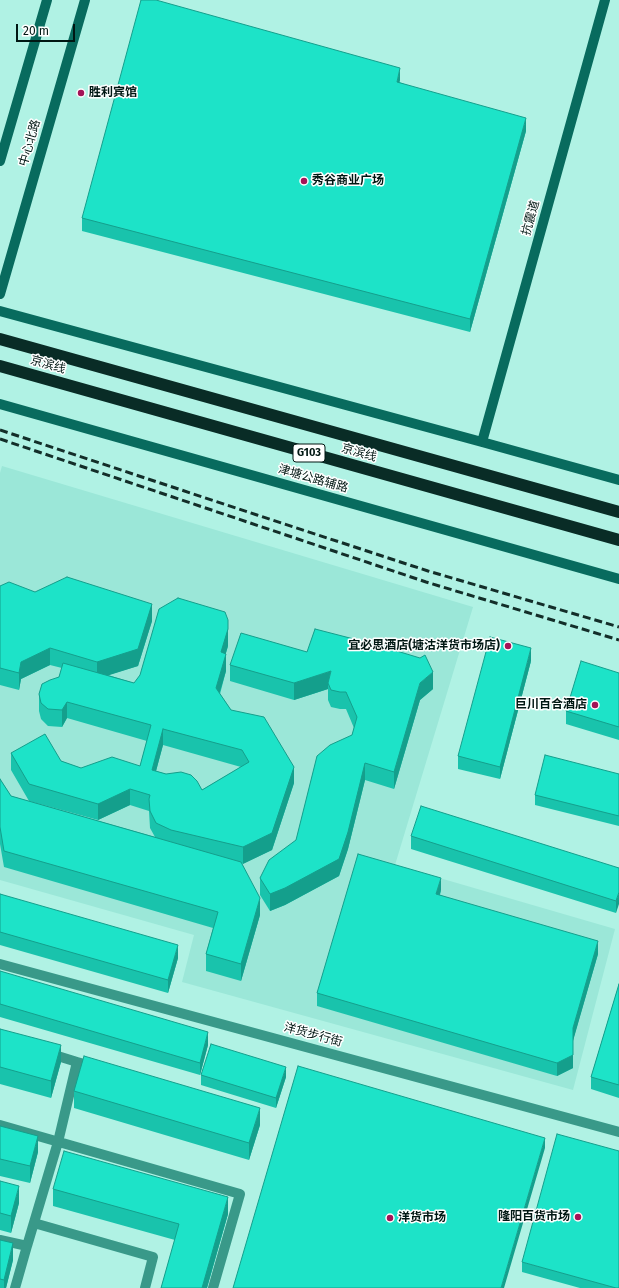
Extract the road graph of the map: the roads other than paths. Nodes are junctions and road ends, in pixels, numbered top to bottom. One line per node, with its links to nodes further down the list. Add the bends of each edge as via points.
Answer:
1 (47, 0): 4 (main road, 中心北路)
2 (85, 0): 5 (main road, 中心北路)
3 (605, 0): 10 (main road, 抗震道)
4 (0, 161)
5 (0, 294)
6 (0, 311): 10 (main road)
7 (0, 339): 12 (highway, 京滨线 / G103)
8 (0, 366): 13 (highway, 京滨线 / G103)
9 (0, 404): 14 (main road, 津塘公路辅路)
10 (482, 442): 11 (main road)
11 (619, 480)
12 (619, 512)
13 (619, 540)
14 (619, 579)
15 (0, 964): 20 (street, 洋货步行街)
16 (42, 1051): 17 (street)
17 (77, 1062): 18 (street); 21 (street)
18 (107, 1071)
19 (0, 1125): 21 (street)
20 (619, 1132)
21 (58, 1142): 22 (street); 27 (street, via 240,1194)
22 (34, 1223): 24 (street); 26 (street, via 153,1257)
23 (0, 1240): 24 (street)
24 (27, 1246): 25 (street)
25 (15, 1288)
26 (145, 1288)
27 (213, 1288)

